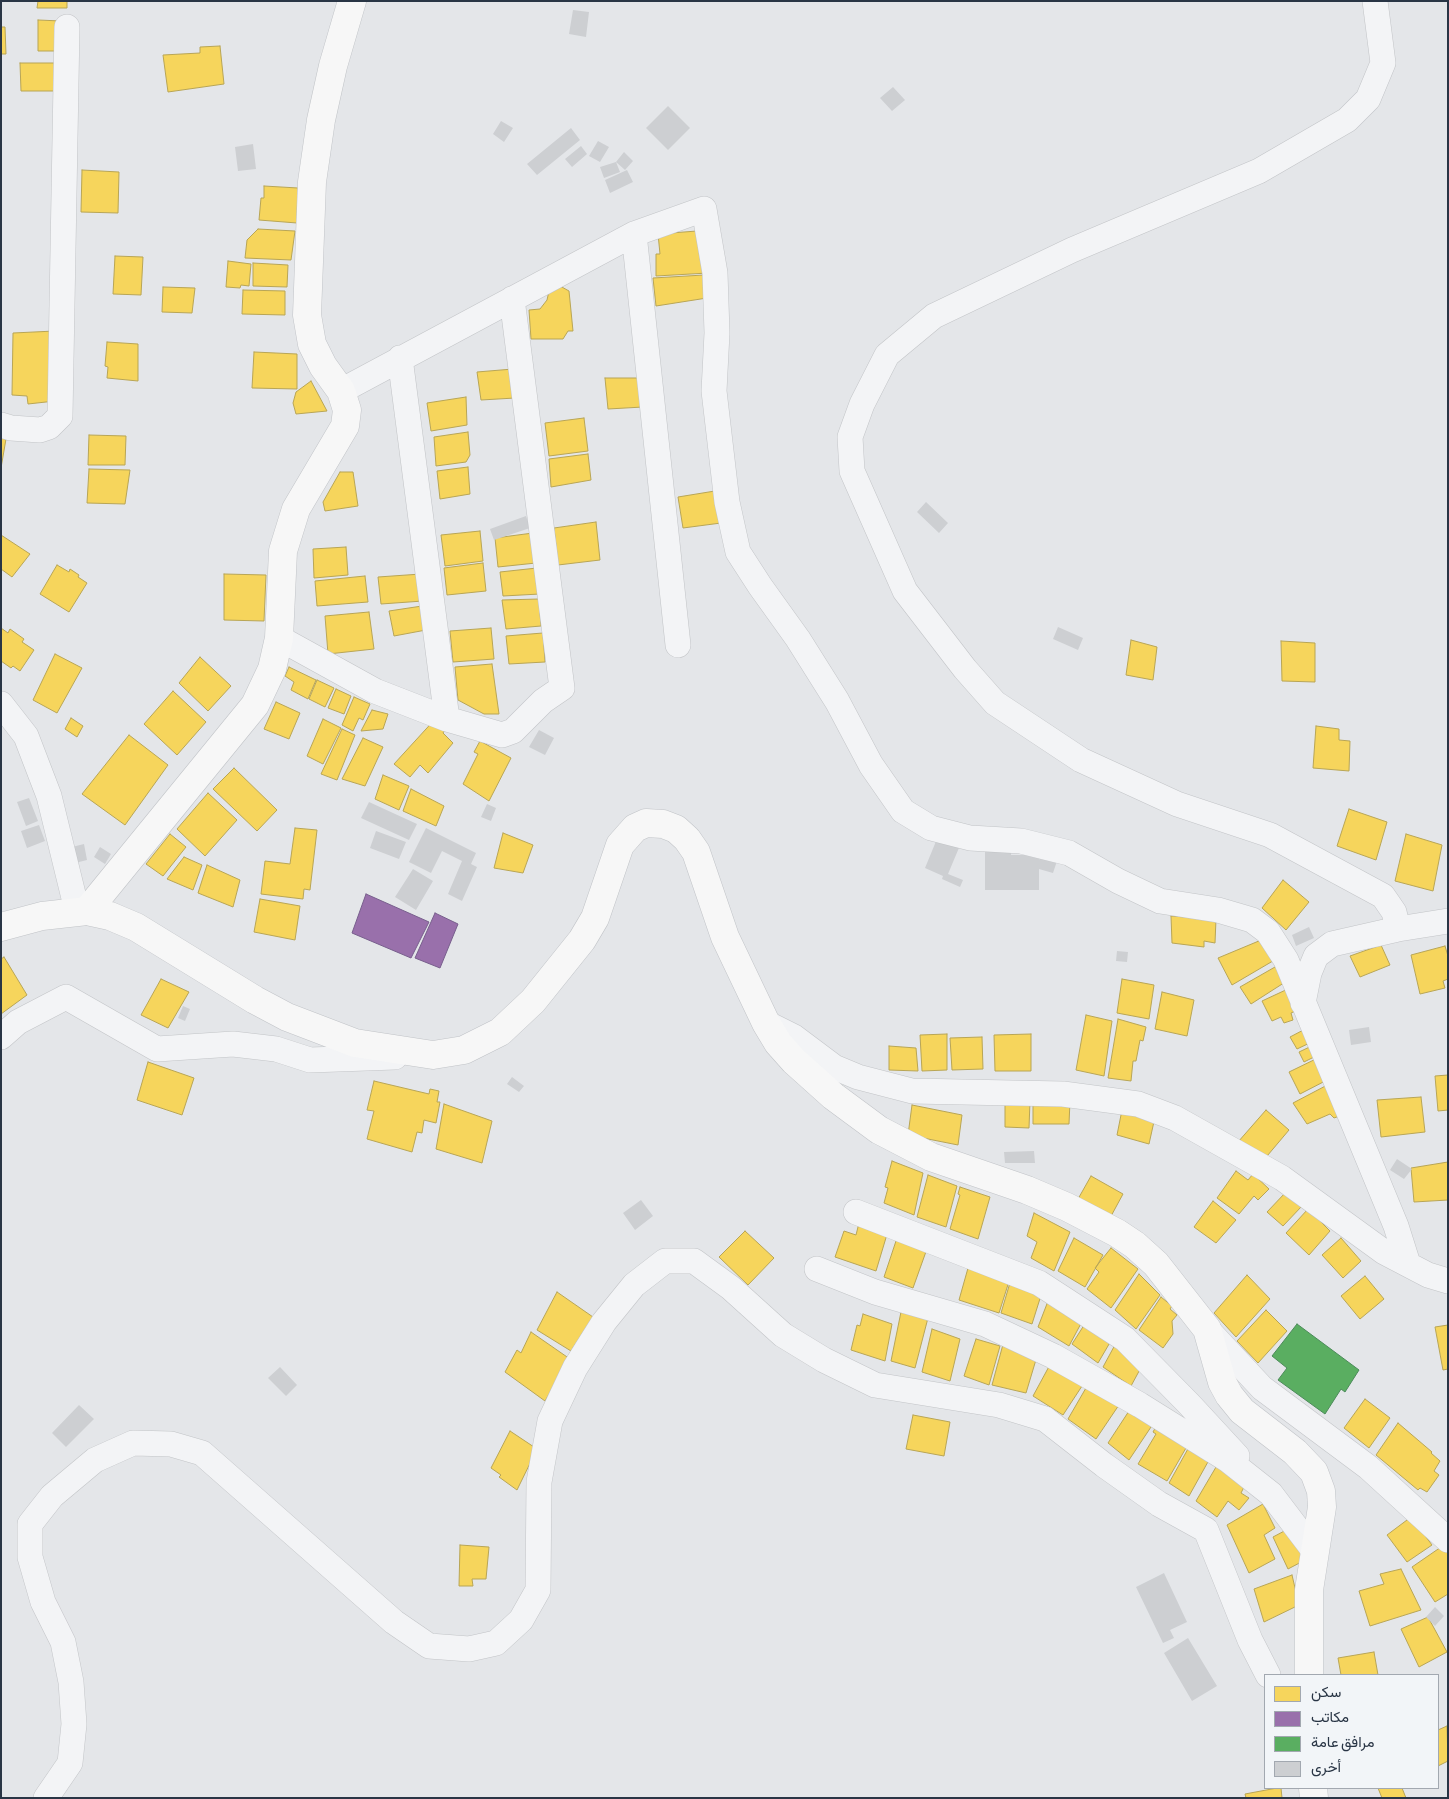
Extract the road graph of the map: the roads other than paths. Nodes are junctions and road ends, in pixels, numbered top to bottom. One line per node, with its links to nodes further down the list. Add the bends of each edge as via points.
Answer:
1 (352, 1): 7 (main road, via 321,120 312,182 307,315 312,344)
2 (1375, 1): 16 (street, via 1383,63 1368,99 1347,120 1259,171 1072,250 934,316 887,356 862,404 850,437 852,472 905,591 995,703 1081,760 1177,804 1270,835 1384,896 1394,912)
3 (67, 28): 8 (street, via 60,416 49,427 40,430)
4 (634, 234): 5 (street); 10 (street); 17 (street, via 704,209 715,274 717,333 714,391 727,502 738,552 798,639 837,701 871,765 903,811 938,830 970,838 1020,841 1069,853 1160,901 1218,910 1252,920 1268,932 1286,960)
5 (512, 299): 6 (street); 12 (street, via 562,688 543,701 513,731 502,735)
6 (400, 358): 7 (street); 12 (street)
7 (341, 391): 9 (main road, via 347,410 346,426 296,509 283,551)
8 (1, 425)
9 (279, 638): 12 (street, via 375,691); 13 (main road, via 272,669 255,705)
10 (678, 645)
11 (1, 704): 13 (street, via 26,736 49,796 74,898)
12 (447, 719)
13 (87, 912): 15 (main road, via 42,916); 20 (main road, via 110,916 136,927 287,1017 355,1043)
14 (1448, 921): 16 (street)
15 (1, 927)
16 (1398, 929): 17 (street, via 1332,944 1316,956 1309,973)
17 (1304, 1003): 22 (street, via 1396,1226)
18 (766, 1023): 20 (main road, via 725,936 696,852 676,828 646,823 635,828 620,845 595,918 582,940 533,1001 500,1032 464,1050); 22 (street, via 794,1037 834,1067 858,1078 912,1091 1063,1094 1138,1104 1175,1118 1282,1178 1384,1252); 25 (main road, via 794,1062 832,1096 879,1130 930,1157 1067,1207 1136,1246 1156,1264)
19 (1, 1037): 20 (street, via 18,1022 66,997 157,1049 233,1044 276,1049 310,1060)
20 (433, 1055)
21 (856, 1212): 26 (street, via 1039,1283 1126,1340 1231,1449)
22 (1408, 1264): 24 (street)
23 (817, 1269): 26 (street, via 875,1292 985,1324 1053,1356 1140,1405 1228,1460)
24 (1448, 1281)
25 (1207, 1329): 27 (street, via 1262,1388 1368,1467); 28 (main road, via 1222,1382 1229,1395 1242,1411 1295,1452 1314,1472 1321,1491 1322,1507)
26 (1258, 1484): 28 (street, via 1271,1494)
27 (1448, 1540)
28 (1315, 1552): 30 (main road, via 1308,1590)
29 (1267, 1674): 31 (street, via 1250,1640 1206,1530 1160,1504 1045,1419 998,1405 875,1386 783,1335 731,1288 694,1261 665,1261 634,1286 604,1322 575,1368 550,1420 540,1482 538,1590 520,1620 496,1643 470,1649 429,1646 394,1622 202,1453 171,1444 133,1443 95,1460 52,1496 30,1524 30,1557 43,1602 63,1642 71,1682 74,1724 70,1763)
30 (1309, 1674)
31 (46, 1798)

